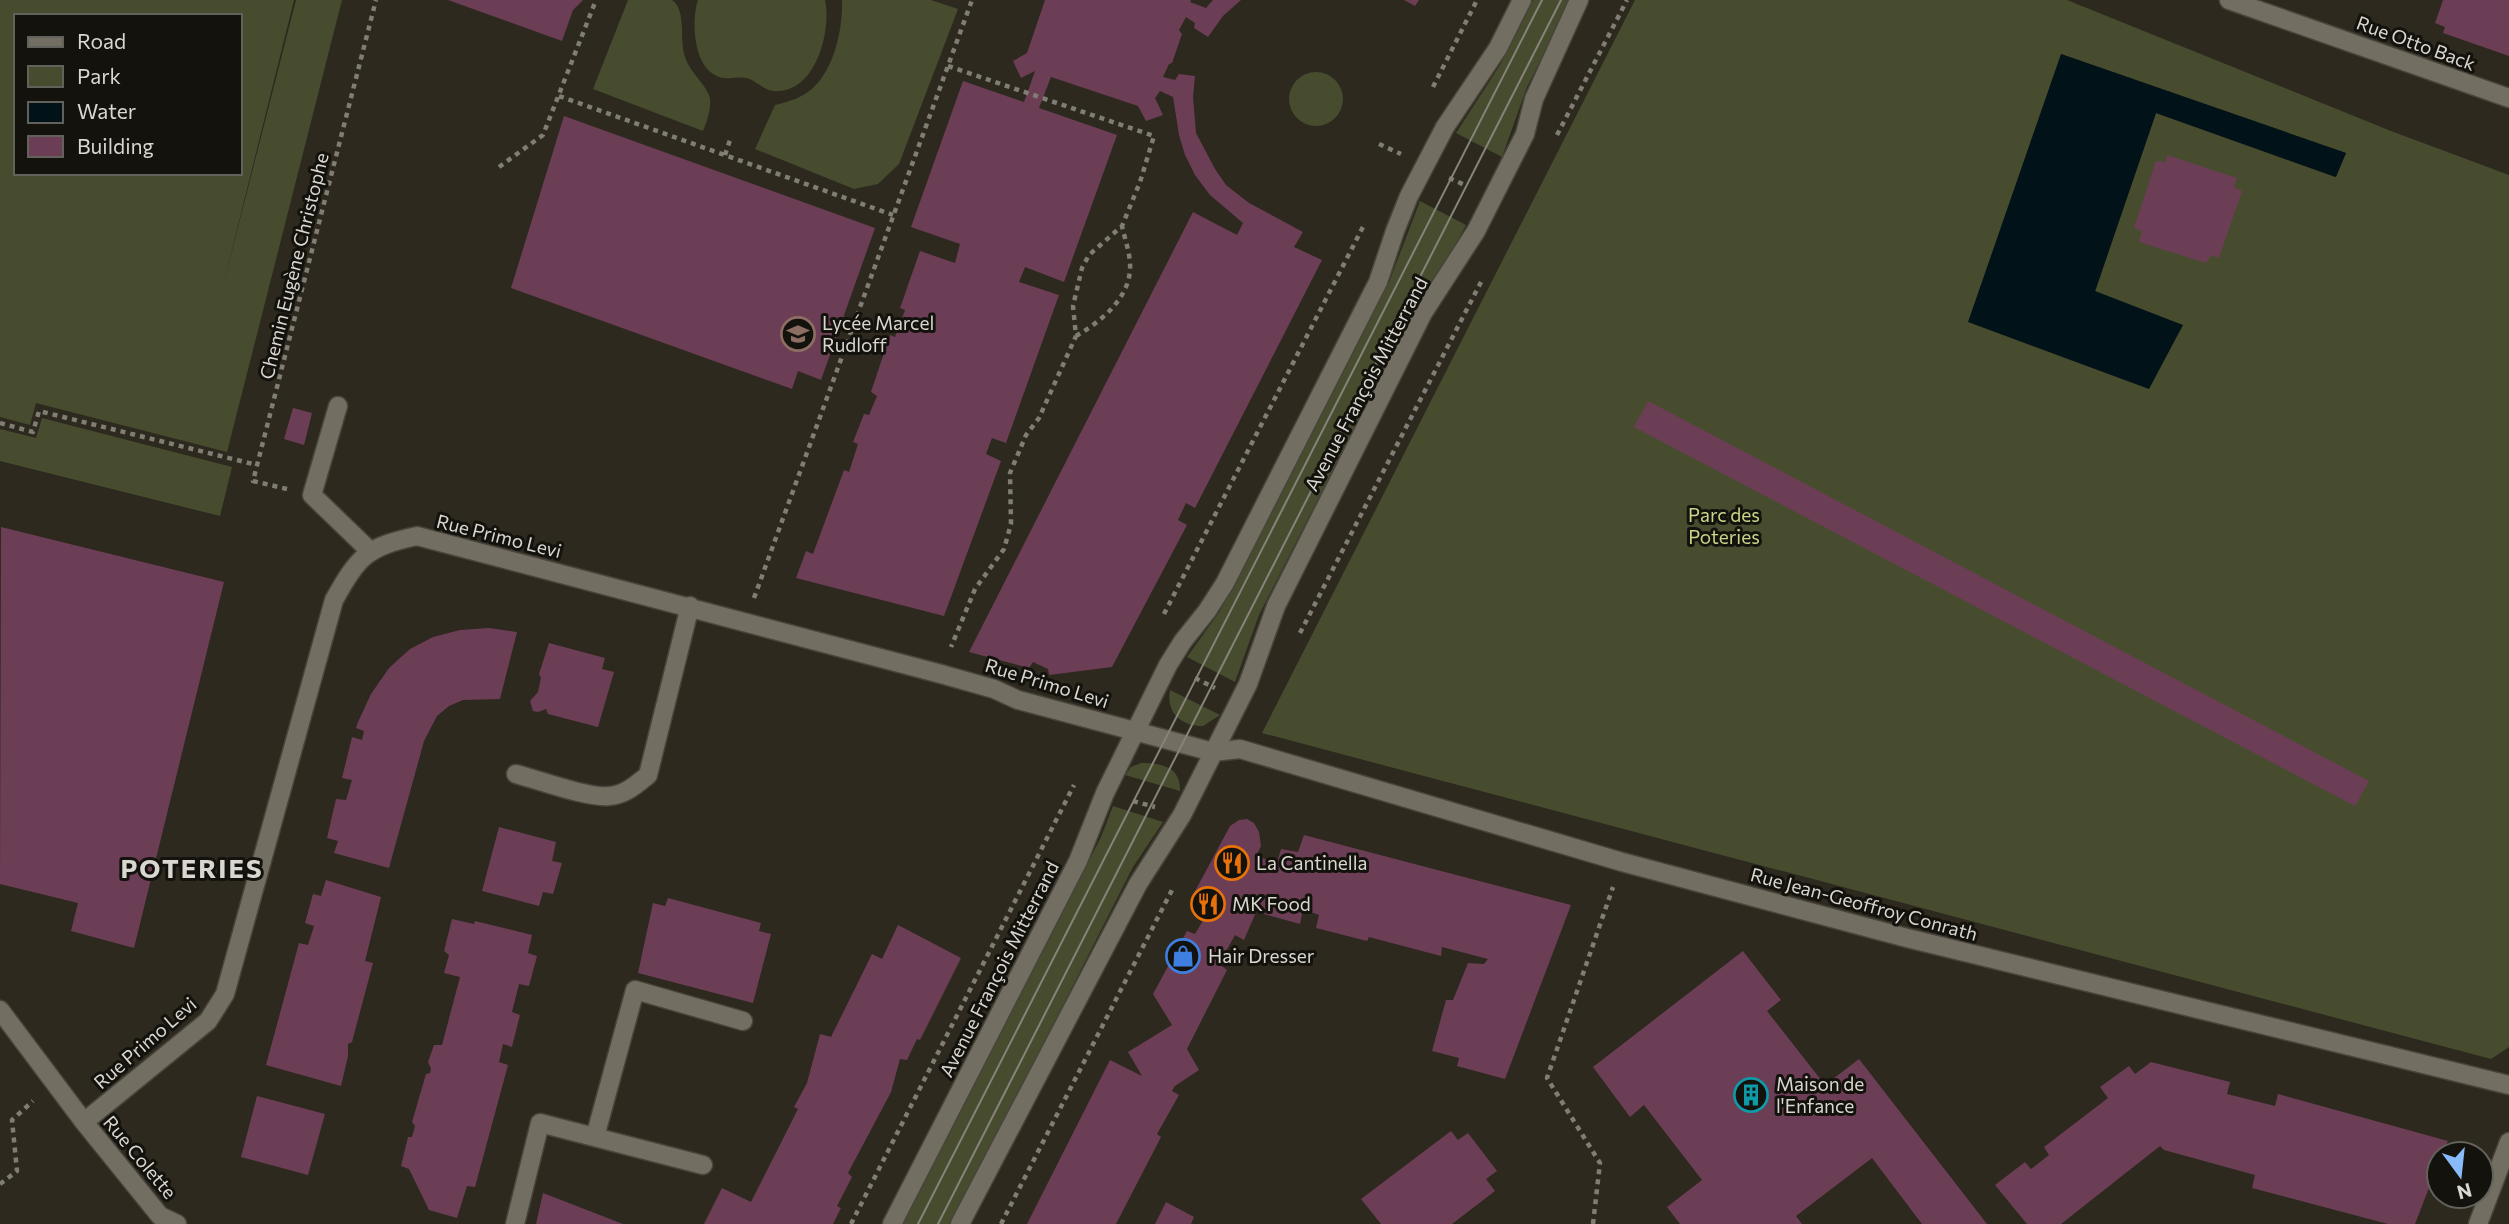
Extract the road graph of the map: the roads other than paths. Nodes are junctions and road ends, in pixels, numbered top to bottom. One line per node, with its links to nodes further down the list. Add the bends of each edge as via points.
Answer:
1 (1522, 0): 8 (street, Avenue François Mitterrand, via 1409,196 1378,282 1225,583 1168,665)
2 (1579, 0): 9 (street, Avenue François Mitterrand, via 1534,99 1525,134 1476,231 1423,313 1276,606 1248,684)
3 (2229, 0): 4 (street, Rue Otto Back)
4 (2509, 98)
5 (338, 406): 6 (street, via 312,495)
6 (370, 551): 7 (street, Rue Primo Levi, via 417,536); 14 (street, Rue Primo Levi, via 353,567 334,600 225,994 208,1021)
7 (690, 606): 8 (street, Rue Primo Levi); 10 (street, via 648,775 631,789 609,796)
8 (1136, 731): 9 (street); 20 (street, Avenue François Mitterrand, via 1078,861)
9 (1213, 752): 13 (street, Rue Jean-Geoffroy Conrath, via 1240,749 1622,862 1908,938); 21 (street, Avenue François Mitterrand, via 1182,816 1138,884)
10 (516, 774)
11 (0, 1010): 14 (street, Rue Colette)
12 (743, 1021): 15 (street, via 635,990)
13 (2509, 1085)
14 (83, 1122): 18 (street, Rue Colette, via 160,1216)
15 (595, 1137): 17 (street); 19 (street, via 540,1123)
16 (2509, 1142): 22 (street)
17 (702, 1165)
18 (177, 1224)
19 (515, 1224)
20 (892, 1224)
21 (960, 1224)
22 (2478, 1224)

